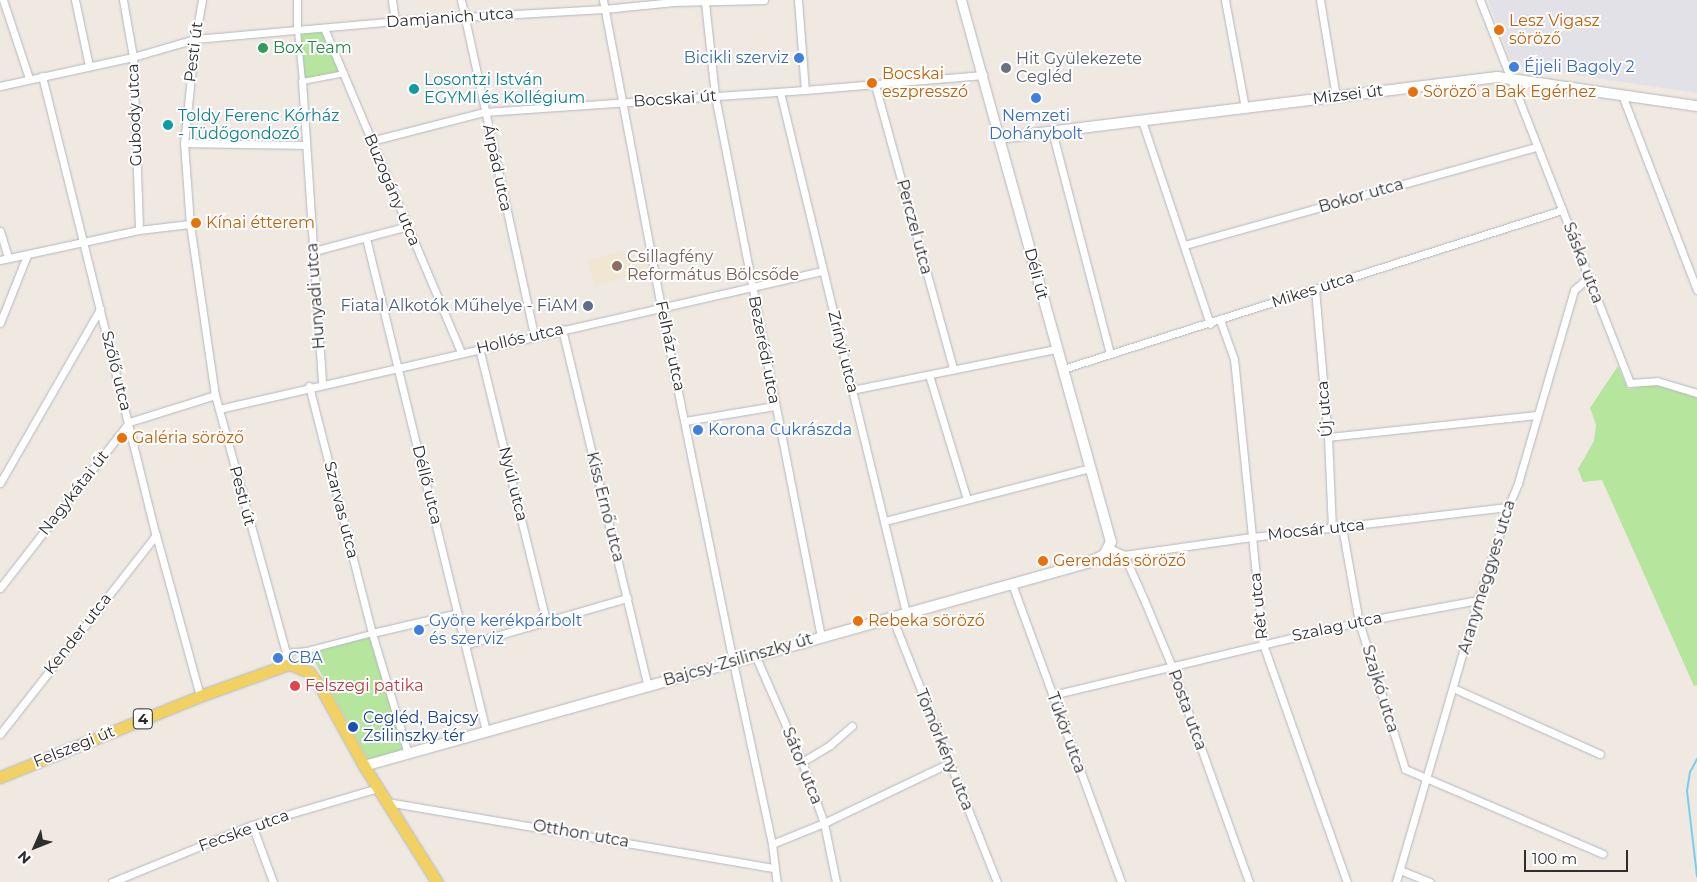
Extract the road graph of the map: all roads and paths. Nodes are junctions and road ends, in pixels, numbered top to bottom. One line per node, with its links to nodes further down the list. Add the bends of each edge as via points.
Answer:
1 (3, 0): 28 (street)
2 (75, 0): 24 (street)
3 (123, 0): 23 (street, Gubody utca)
4 (202, 0): 22 (street, Pesti út)
5 (297, 0): 21 (street, Hunyadi utca)
6 (392, 0): 19 (street)
7 (461, 0): 18 (street, Árpád utca)
8 (603, 0): 17 (street, Felház utca)
9 (764, 0): 16 (street, Damjanich utca)
10 (798, 0): 33 (street)
11 (961, 0): 26 (street, Déli út)
12 (1226, 0): 40 (street)
13 (1320, 0): 37 (street)
14 (1480, 0): 29 (street, Sáska utca)
15 (674, 1): 16 (street, Damjanich utca); 17 (street, Damjanich utca)
16 (706, 2): 36 (street, Bezerédi utca)
17 (604, 9): 18 (street, Damjanich utca); 38 (street, Felház utca)
18 (464, 18): 19 (street, Damjanich utca); 41 (street, Árpád utca)
19 (395, 21): 20 (street, Damjanich utca)
20 (324, 28): 21 (street, Damjanich utca); 25 (street, Buzogány utca)
21 (297, 30): 22 (street, Damjanich utca); 30 (street, Hunyadi utca)
22 (195, 39): 23 (street, Damjanich utca); 46 (street, Pesti út)
23 (133, 57): 24 (street, Damjanich utca); 52 (street, Gubody utca)
24 (88, 66): 27 (street, Damjanich utca)
25 (344, 73): 30 (street); 45 (street, Buzogány utca)
26 (983, 75): 31 (street, Bocskai út); 44 (street, Déli út)
27 (42, 76): 28 (street, Damjanich utca); 55 (street, Szőlő utca)
28 (29, 78): 32 (street, Damjanich utca)
29 (1510, 78): 35 (main road, Mizsei út); 37 (main road, Mizsei út, via 1486,78); 48 (street, Sáska utca)
30 (302, 81): 47 (street, Hunyadi utca)
31 (876, 85): 33 (street, Bocskai út); 77 (street, Perczel utca)
32 (0, 86)
33 (805, 90): 34 (street, Bocskai út)
34 (780, 92): 36 (street, Bocskai út); 60 (street, Zrínyi utca)
35 (1622, 95): 39 (main road, Mizsei út); 64 (street)
36 (715, 96): 38 (street, Bocskai út); 62 (street, Bezerédi utca)
37 (1336, 97): 40 (main road, Mizsei út)
38 (622, 103): 41 (street, Bocskai út); 65 (street, Felház utca)
39 (1697, 106)
40 (1244, 108): 42 (main road, Mizsei út)
41 (484, 112): 45 (street, Bocskai út); 71 (street, Árpád utca)
42 (1142, 121): 43 (main road, Mizsei út); 56 (street)
43 (1052, 131): 44 (main road, Mizsei út); 75 (street)
44 (999, 138): 73 (main road, Déli út)
45 (371, 141): 51 (street, Buzogány utca)
46 (184, 143): 47 (street); 50 (street, Pesti út)
47 (306, 145): 57 (street, Hunyadi utca)
48 (1538, 147): 49 (street, Sáska utca); 56 (street, Bokor utca)
49 (1562, 210): 61 (street, Sáska utca); 63 (street, Mikes utca)
50 (190, 224): 52 (street); 84 (street, Pesti út)
51 (408, 226): 54 (street); 74 (street, Buzogány utca)
52 (139, 230): 55 (street)
53 (0, 232): 59 (street)
54 (366, 238): 57 (street); 76 (street, Déllő utca)
55 (85, 243): 58 (street); 66 (street, Szőlő utca)
56 (1185, 245): 69 (street)
57 (314, 251): 80 (street, Hunyadi utca)
58 (27, 255): 59 (street); 68 (street)
59 (4, 259)
60 (822, 271): 62 (street, Hollós utca); 82 (street, Zrínyi utca)
61 (1588, 278): 83 (street, Sáska utca, via 1630,383 1657,381); 87 (street, Aranymeggyes utca, via 1574,290)
62 (751, 286): 65 (street, Hollós utca); 85 (street, Bezerédi utca)
63 (1316, 289): 67 (street, Mikes utca); 90 (street, Új utca)
64 (1697, 290)
65 (662, 308): 70 (street, Hollós utca); 88 (street, Felház utca)
66 (100, 309): 89 (street, Szőlő utca); 92 (street)
67 (1220, 320): 69 (street, Mikes utca); 99 (street, Rét utca, via 1234,359)
68 (0, 322)
69 (1210, 324): 75 (street, Mikes utca)
70 (562, 329): 71 (street, Hollós utca); 104 (street, Kiss Ernő utca)
71 (534, 336): 72 (street, Hollós utca)
72 (479, 348): 74 (street, Hollós utca); 109 (street, Nyúl utca)
73 (1056, 349): 77 (street); 78 (main road, Déli út)
74 (461, 352): 76 (street, Hollós utca)
75 (1110, 353): 78 (street, Mikes utca)
76 (398, 368): 80 (street, Hollós utca); 106 (street, Déllő utca)
77 (953, 369): 79 (street)
78 (1062, 369): 91 (main road, Déli út)
79 (929, 375): 82 (street); 93 (street)
80 (322, 383): 81 (street, Hollós utca)
81 (309, 386): 86 (street, Hollós utca); 111 (street, Szarvas utca)
82 (852, 390): 95 (street, Zrínyi utca)
83 (1697, 393)
84 (215, 395): 86 (street, Pesti út); 89 (street)
85 (775, 406): 88 (street); 112 (street, Bezerédi utca)
86 (219, 408): 115 (street, Pesti út)
87 (1536, 415): 90 (street); 94 (street, Aranymeggyes utca, via 1518,483)
88 (685, 421): 117 (street, Felház utca)
89 (129, 422): 98 (street, Szőlő utca); 103 (street, Nagykátai út)
90 (1328, 436): 97 (street, Új utca)
91 (1090, 468): 93 (street); 100 (main road, Déli út, via 1111,542)
92 (0, 483)
93 (967, 499): 95 (street)
94 (1508, 507): 96 (street, Mocsár utca); 105 (street, Aranymeggyes utca)
95 (885, 521): 107 (street, Zrínyi utca)
96 (1342, 527): 97 (street, Mocsár utca); 110 (street, Szajkó utca)
97 (1332, 528): 99 (street, Mocsár utca)
98 (156, 535): 123 (street, Szőlő utca); 126 (street, Kender utca)
99 (1252, 537): 101 (street, Mocsár utca); 113 (street, Rét utca)
100 (1109, 548): 101 (street); 102 (main road, Bajcsy-Zsilinszky út, via 1104,555 1087,563)
101 (1124, 556): 119 (street, Posta utca)
102 (1012, 584): 107 (main road, Bajcsy-Zsilinszky út); 122 (street, Tükör utca)
103 (1, 585)
104 (627, 598): 109 (street); 120 (street, Kiss Ernő utca)
105 (1478, 600): 110 (street, Szalag utca); 121 (street, Aranymeggyes utca)
106 (458, 613): 111 (street); 114 (street, Déllő utca)
107 (906, 613): 108 (main road, Bajcsy-Zsilinszky út)
108 (892, 617): 112 (main road, Bajcsy-Zsilinszky út); 130 (street, Tömörkény utca)
109 (546, 620): 114 (street)
110 (1359, 622): 113 (street, Szalag utca); 133 (street, Szajkó utca, via 1404,770)
111 (372, 633): 115 (street, via 307,650); 127 (street, Szarvas utca)
112 (821, 637): 116 (main road, Bajcsy-Zsilinszky út)
113 (1263, 644): 119 (street, Szalag utca); 150 (street, Rét utca)
114 (465, 645): 125 (street, Déllő utca)
115 (285, 652): 118 (street, Pesti út)
116 (755, 655): 117 (main road, Bajcsy-Zsilinszky út); 129 (street, Sátor utca)
117 (733, 662): 120 (main road, Bajcsy-Zsilinszky út); 138 (street, Felház utca)
118 (289, 664): 123 (main road, Felszegi út / 4); 131 (main road, via 309,672 321,688)
119 (1172, 667): 122 (street, Szalag utca); 149 (street, Posta utca)
120 (648, 686): 125 (main road, Bajcsy-Zsilinszky út)
121 (1453, 688): 128 (street); 133 (street, Aranymeggyes utca)
122 (1052, 695): 148 (street, Tükör utca)
123 (200, 696): 132 (main road, Felszegi út / 4)
124 (852, 726): 129 (street, via 830,745)
125 (486, 731): 127 (main road, Bajcsy-Zsilinszky út)
126 (0, 734)
127 (408, 754): 131 (main road, Bajcsy-Zsilinszky út)
128 (1600, 754)
129 (802, 762): 136 (street, Sátor utca)
130 (949, 763): 136 (street); 147 (street, Tömörkény utca)
131 (364, 766): 134 (main road)
132 (0, 777)
133 (1424, 778): 139 (street); 141 (street, Aranymeggyes utca)
134 (378, 788): 135 (main road); 137 (street, Fecske utca)
135 (387, 802): 140 (street, Otthon utca); 144 (main road)
136 (824, 823): 138 (street); 146 (street, Sátor utca)
137 (252, 825): 142 (street, Fecske utca); 143 (street)
138 (772, 844): 140 (street, Felház utca)
139 (1603, 854)
140 (774, 868): 145 (street, Felház utca)
141 (1400, 870): 151 (street, Aranymeggyes utca); 152 (street)
142 (112, 882)
143 (273, 882)
144 (437, 882)
145 (777, 882)
146 (836, 882)
147 (997, 882)
148 (1121, 882)
149 (1249, 882)
150 (1347, 882)
151 (1396, 882)
152 (1430, 882)

